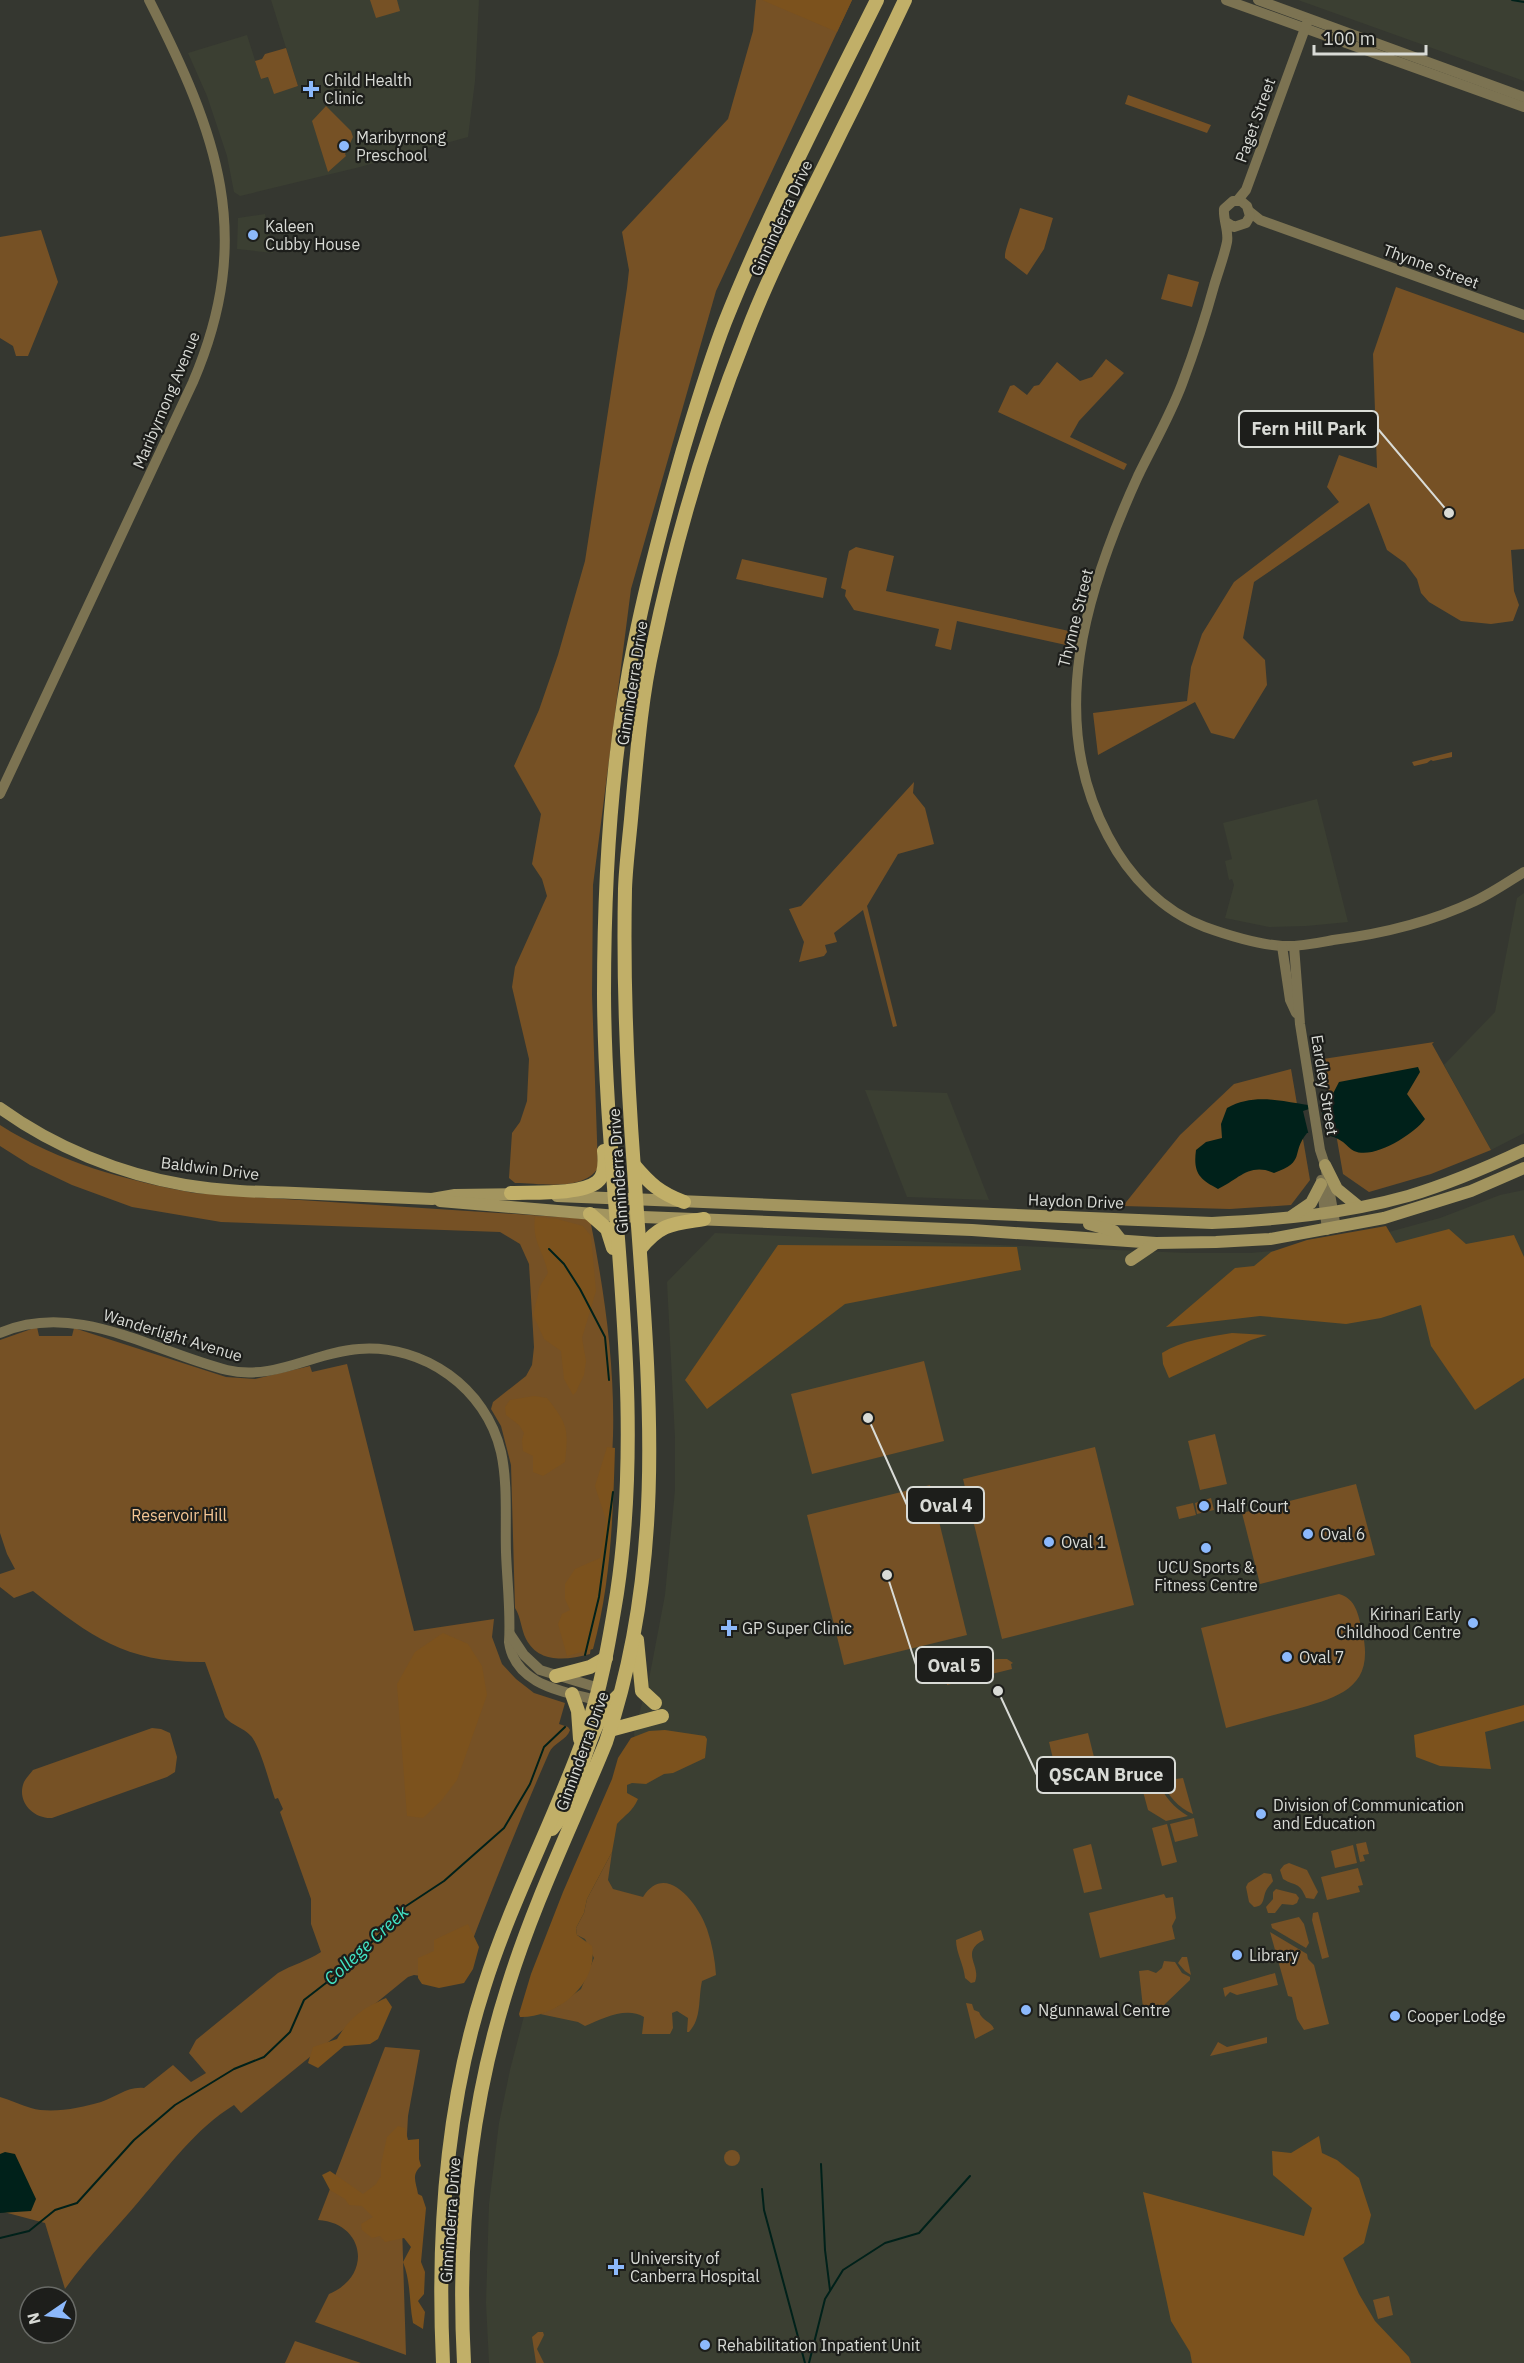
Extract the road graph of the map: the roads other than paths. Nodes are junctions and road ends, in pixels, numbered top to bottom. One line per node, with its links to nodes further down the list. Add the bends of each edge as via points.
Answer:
1 (149, 0): 17 (street, Maribyrnong Avenue, via 197,102 217,165 225,226 219,298 196,375)
2 (877, 0): 21 (main road, Ginninderra Drive, via 724,324 660,529 633,646 615,766 606,885)
3 (905, 0): 26 (main road, Ginninderra Drive, via 794,225 746,333 677,544 652,651 626,885)
4 (1226, 0): 6 (street)
5 (1258, 0): 6 (street)
6 (1305, 24): 7 (street); 8 (street); 9 (street, Paget Street)
7 (1524, 97)
8 (1524, 107)
9 (1246, 190): 10 (street, Paget Street); 11 (street, Paget Street)
10 (1237, 201): 11 (street); 13 (street, via 1224,209)
11 (1248, 209): 12 (street, Thynne Street); 14 (street)
12 (1260, 220): 14 (street); 16 (street, Thynne Street)
13 (1226, 222): 14 (street); 15 (street, Thynne Street)
14 (1242, 225): 15 (street, Thynne Street)
15 (1227, 240): 19 (street, Thynne Street, via 1184,379 1122,513 1086,624 1076,673 1077,742 1084,780 1101,823 1117,854 1141,885 1193,923 1234,938)
16 (1524, 315)
17 (0, 794)
18 (1524, 872): 20 (street, Thynne Street, via 1478,900 1428,919 1365,936)
19 (1282, 946): 20 (street, Thynne Street); 22 (street, Eardley Street, via 1290,1000)
20 (1294, 946): 22 (street, Eardley Street)
21 (604, 999): 30 (main road, via 602,1174 598,1181 582,1189); 32 (main road, Ginninderra Drive)
22 (1300, 1024): 24 (street, Eardley Street)
23 (0, 1108): 31 (main road, Baldwin Drive, via 76,1151 166,1181 221,1190)
24 (1320, 1150): 27 (street, Eardley Street); 29 (street, Eardley Street)
25 (1524, 1150): 35 (main road, Haydon Drive, via 1470,1175 1408,1196)
26 (633, 1165): 33 (main road, Ginninderra Drive); 34 (main road, via 663,1194)
27 (1325, 1165): 35 (main road, via 1337,1189); 36 (street, Eardley Street)
28 (1524, 1168): 44 (main road, via 1472,1191 1384,1218)
29 (1321, 1184): 36 (street, Eardley Street); 41 (main road, via 1311,1203)
30 (512, 1193): 31 (main road, Baldwin Drive); 32 (main road, Baldwin Drive)
31 (432, 1199): 37 (main road, Baldwin Drive)
32 (616, 1200): 33 (main road, Haydon Drive); 38 (main road, Ginninderra Drive)
33 (636, 1201): 34 (main road, Haydon Drive); 39 (main road, Ginninderra Drive)
34 (684, 1202): 40 (main road, Haydon Drive)
35 (1359, 1207): 36 (main road, Haydon Drive)
36 (1329, 1213): 41 (main road, Haydon Drive); 44 (street, Eardley Street)
37 (590, 1214): 38 (main road, Baldwin Drive); 49 (main road, via 609,1232)
38 (616, 1216): 39 (main road); 49 (main road, Ginninderra Drive)
39 (638, 1216): 42 (main road); 47 (main road, Ginninderra Drive)
40 (1051, 1216): 43 (main road, Haydon Drive); 45 (main road, via 1067,1222 1100,1225 1114,1231)
41 (1291, 1217): 43 (main road, Haydon Drive, via 1212,1223)
42 (704, 1219): 45 (main road); 47 (main road, via 672,1224 653,1234)
43 (1143, 1220): 45 (main road, via 1128,1224)
44 (1332, 1229): 46 (main road, via 1270,1239)
45 (1121, 1240): 46 (main road)
46 (1156, 1243): 48 (main road)
47 (640, 1249): 51 (main road, Ginninderra Drive, via 651,1440 647,1536)
48 (1131, 1260)
49 (620, 1270): 53 (main road, Ginninderra Drive, via 629,1440 625,1537)
50 (0, 1333): 52 (street, Wanderlight Avenue, via 38,1323 77,1323 247,1373 371,1348 402,1353 440,1369 478,1404 500,1450)
51 (635, 1632): 57 (main road, Ginninderra Drive); 58 (main road, via 642,1691)
52 (510, 1634): 54 (street, via 529,1661); 55 (street, Wanderlight Avenue, via 511,1650 527,1674 546,1686)
53 (606, 1658): 54 (main road, via 590,1667); 56 (main road, Ginninderra Drive)
54 (556, 1676): 56 (street)
55 (572, 1694): 56 (street, Wanderlight Avenue); 61 (main road)
56 (598, 1694): 61 (main road, Ginninderra Drive)
57 (621, 1694): 60 (main road, Ginninderra Drive); 62 (main road, via 603,1713 565,1812)
58 (655, 1703)
59 (662, 1716): 60 (main road)
60 (610, 1730): 64 (main road, Ginninderra Drive, via 537,1905 493,2036 465,2201 461,2262)
61 (581, 1744): 62 (main road, Ginninderra Drive)
62 (543, 1839): 63 (main road, Ginninderra Drive, via 517,1895 483,1988 456,2105 440,2260)
63 (443, 2363)
64 (465, 2363)

